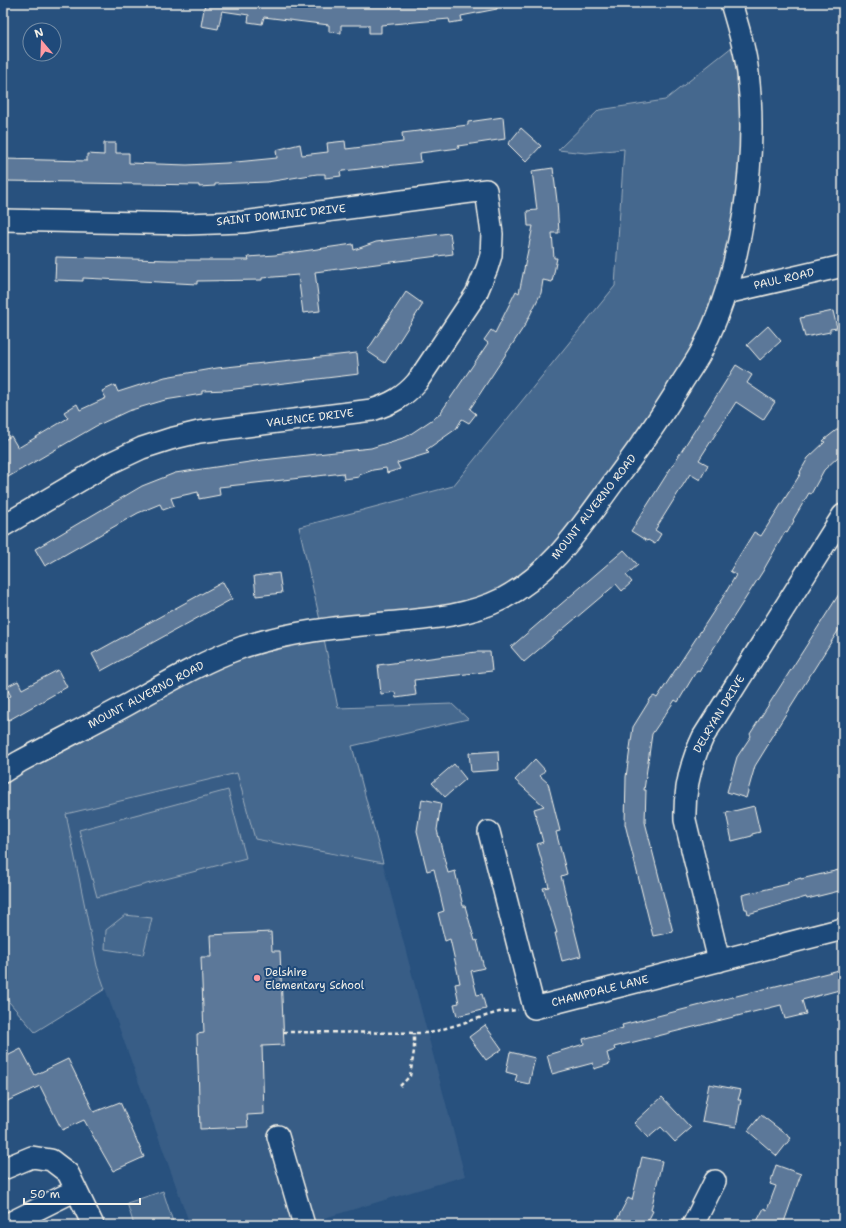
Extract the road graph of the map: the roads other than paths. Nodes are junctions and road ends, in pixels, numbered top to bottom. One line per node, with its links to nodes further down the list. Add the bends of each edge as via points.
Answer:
1 (731, 3): 5 (street, MOUNT ALVERNO ROAD, via 748,72 750,143 746,194 736,254)
2 (486, 190): 3 (street, SAINT DOMINIC DRIVE, via 243,222 186,224); 7 (street, VALENCE DRIVE, via 491,255 482,282 418,382 392,404 372,410 199,432 170,439 142,448 108,464)
3 (3, 220)
4 (843, 266): 5 (street, PAUL ROAD)
5 (726, 293): 8 (street, MOUNT ALVERNO ROAD, via 703,349 653,429 562,552 524,586 499,600 444,617 322,629 244,647 192,668)
6 (843, 515): 11 (street, DELRYAN DRIVE, via 703,737 693,756 687,777 685,820)
7 (3, 526)
8 (3, 772)
9 (489, 832): 11 (street, CHAMPDALE LANE, via 534,1008)
10 (843, 930): 11 (street, CHAMPDALE LANE)
11 (719, 961)
12 (278, 1136): 18 (street)
13 (3, 1169): 15 (street, via 32,1157 51,1160 68,1173)
14 (715, 1181): 19 (street)
15 (76, 1190): 16 (street); 17 (street)
16 (6, 1225)
17 (93, 1225)
18 (304, 1225)
19 (693, 1225)

